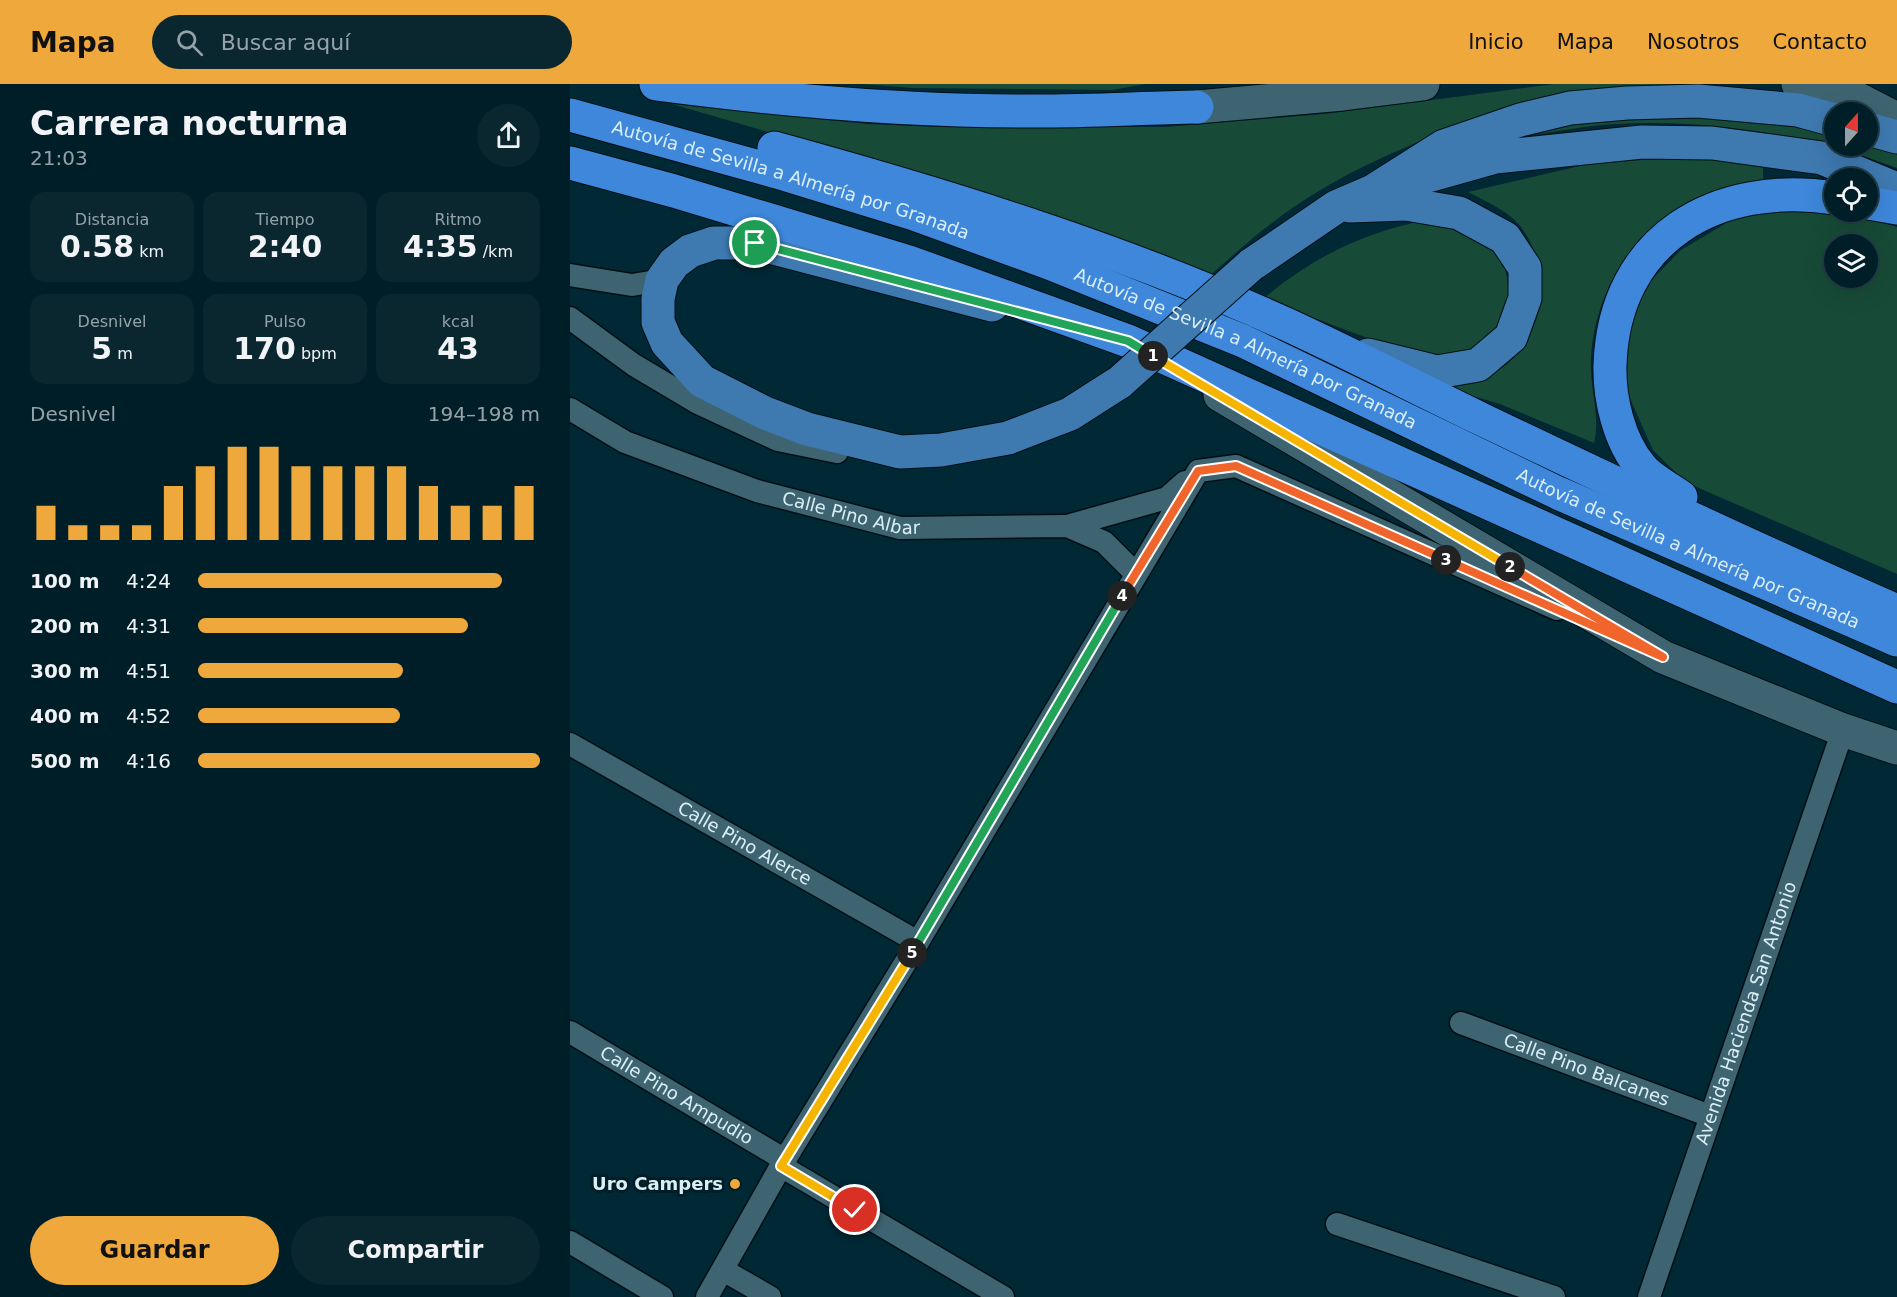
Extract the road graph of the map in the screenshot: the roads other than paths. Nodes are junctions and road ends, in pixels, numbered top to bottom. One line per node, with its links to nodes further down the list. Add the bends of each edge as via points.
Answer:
1 (656, 84): 7 (highway, via 752,97 883,106 1019,111)
2 (1229, 84): 7 (street)
3 (1423, 84): 7 (street)
4 (1798, 84): 6 (street)
5 (570, 93): 22 (highway, via 899,182 1010,217 1121,256)
6 (1835, 98): 9 (street); 14 (main road, via 1798,110 1698,101 1570,108 1444,146)
7 (1197, 107)
8 (570, 115): 31 (highway, Autovía de Sevilla a Almería por Granada, via 914,214 1048,263 1243,341 1558,494)
9 (1897, 119)
10 (1878, 132): 11 (main road)
11 (1897, 137)
12 (570, 163): 23 (highway, via 909,262)
13 (1897, 189): 14 (main road, via 1822,158 1712,143 1642,142 1495,157)
14 (1373, 191): 17 (main road)
15 (1824, 197): 28 (highway, via 1754,196 1719,206 1688,222 1661,242 1636,269 1620,302 1611,335 1609,383 1617,423 1641,468)
16 (1878, 205): 18 (highway)
17 (1336, 207): 22 (main road, via 1406,204 1459,213 1505,238 1525,267 1525,298 1511,337 1478,365 1437,372 1381,359); 25 (main road, bridge, via 1251,266 1120,381 1070,414 1008,438 940,450)
18 (1897, 208)
19 (570, 275): 20 (street, via 632,285)
20 (662, 280): 23 (main road, via 674,263 690,251 714,243 755,243); 25 (main road, via 658,322 672,349 702,381 807,429)
21 (570, 318): 25 (street, via 634,365 698,403 778,440 843,453)
22 (1287, 325): 28 (highway)
23 (1128, 341): 32 (street); 33 (highway)
24 (570, 409): 27 (street, Calle Pino Albar, via 625,442 757,491 900,528)
25 (900, 452)
26 (1198, 471): 27 (street, via 1167,498); 29 (street); 32 (street, via 1236,466)
27 (1067, 526): 29 (street, Calle Pino Albar, via 1104,542)
28 (1754, 548): 30 (highway)
29 (1135, 573): 37 (street)
30 (1897, 611)
31 (1897, 640)
32 (1663, 657): 34 (street)
33 (1897, 687)
34 (1843, 730): 36 (street); 40 (street, Avenida Hacienda San Antonio)
35 (570, 744): 37 (street, Calle Pino Alerce)
36 (1897, 747)
37 (918, 942): 41 (street)
38 (1461, 1023): 40 (street, Calle Pino Balcanes)
39 (570, 1032): 41 (street, Calle Pino Ampudio)
40 (1710, 1116): 50 (street, Avenida Hacienda San Antonio)
41 (783, 1163): 44 (street); 48 (street, Calle Pino Ampudio)
42 (1337, 1224): 49 (street)
43 (570, 1242): 45 (street)
44 (723, 1269): 46 (street); 47 (street)
45 (662, 1297)
46 (707, 1297)
47 (770, 1297)
48 (1003, 1297)
49 (1554, 1297)
50 (1649, 1297)

